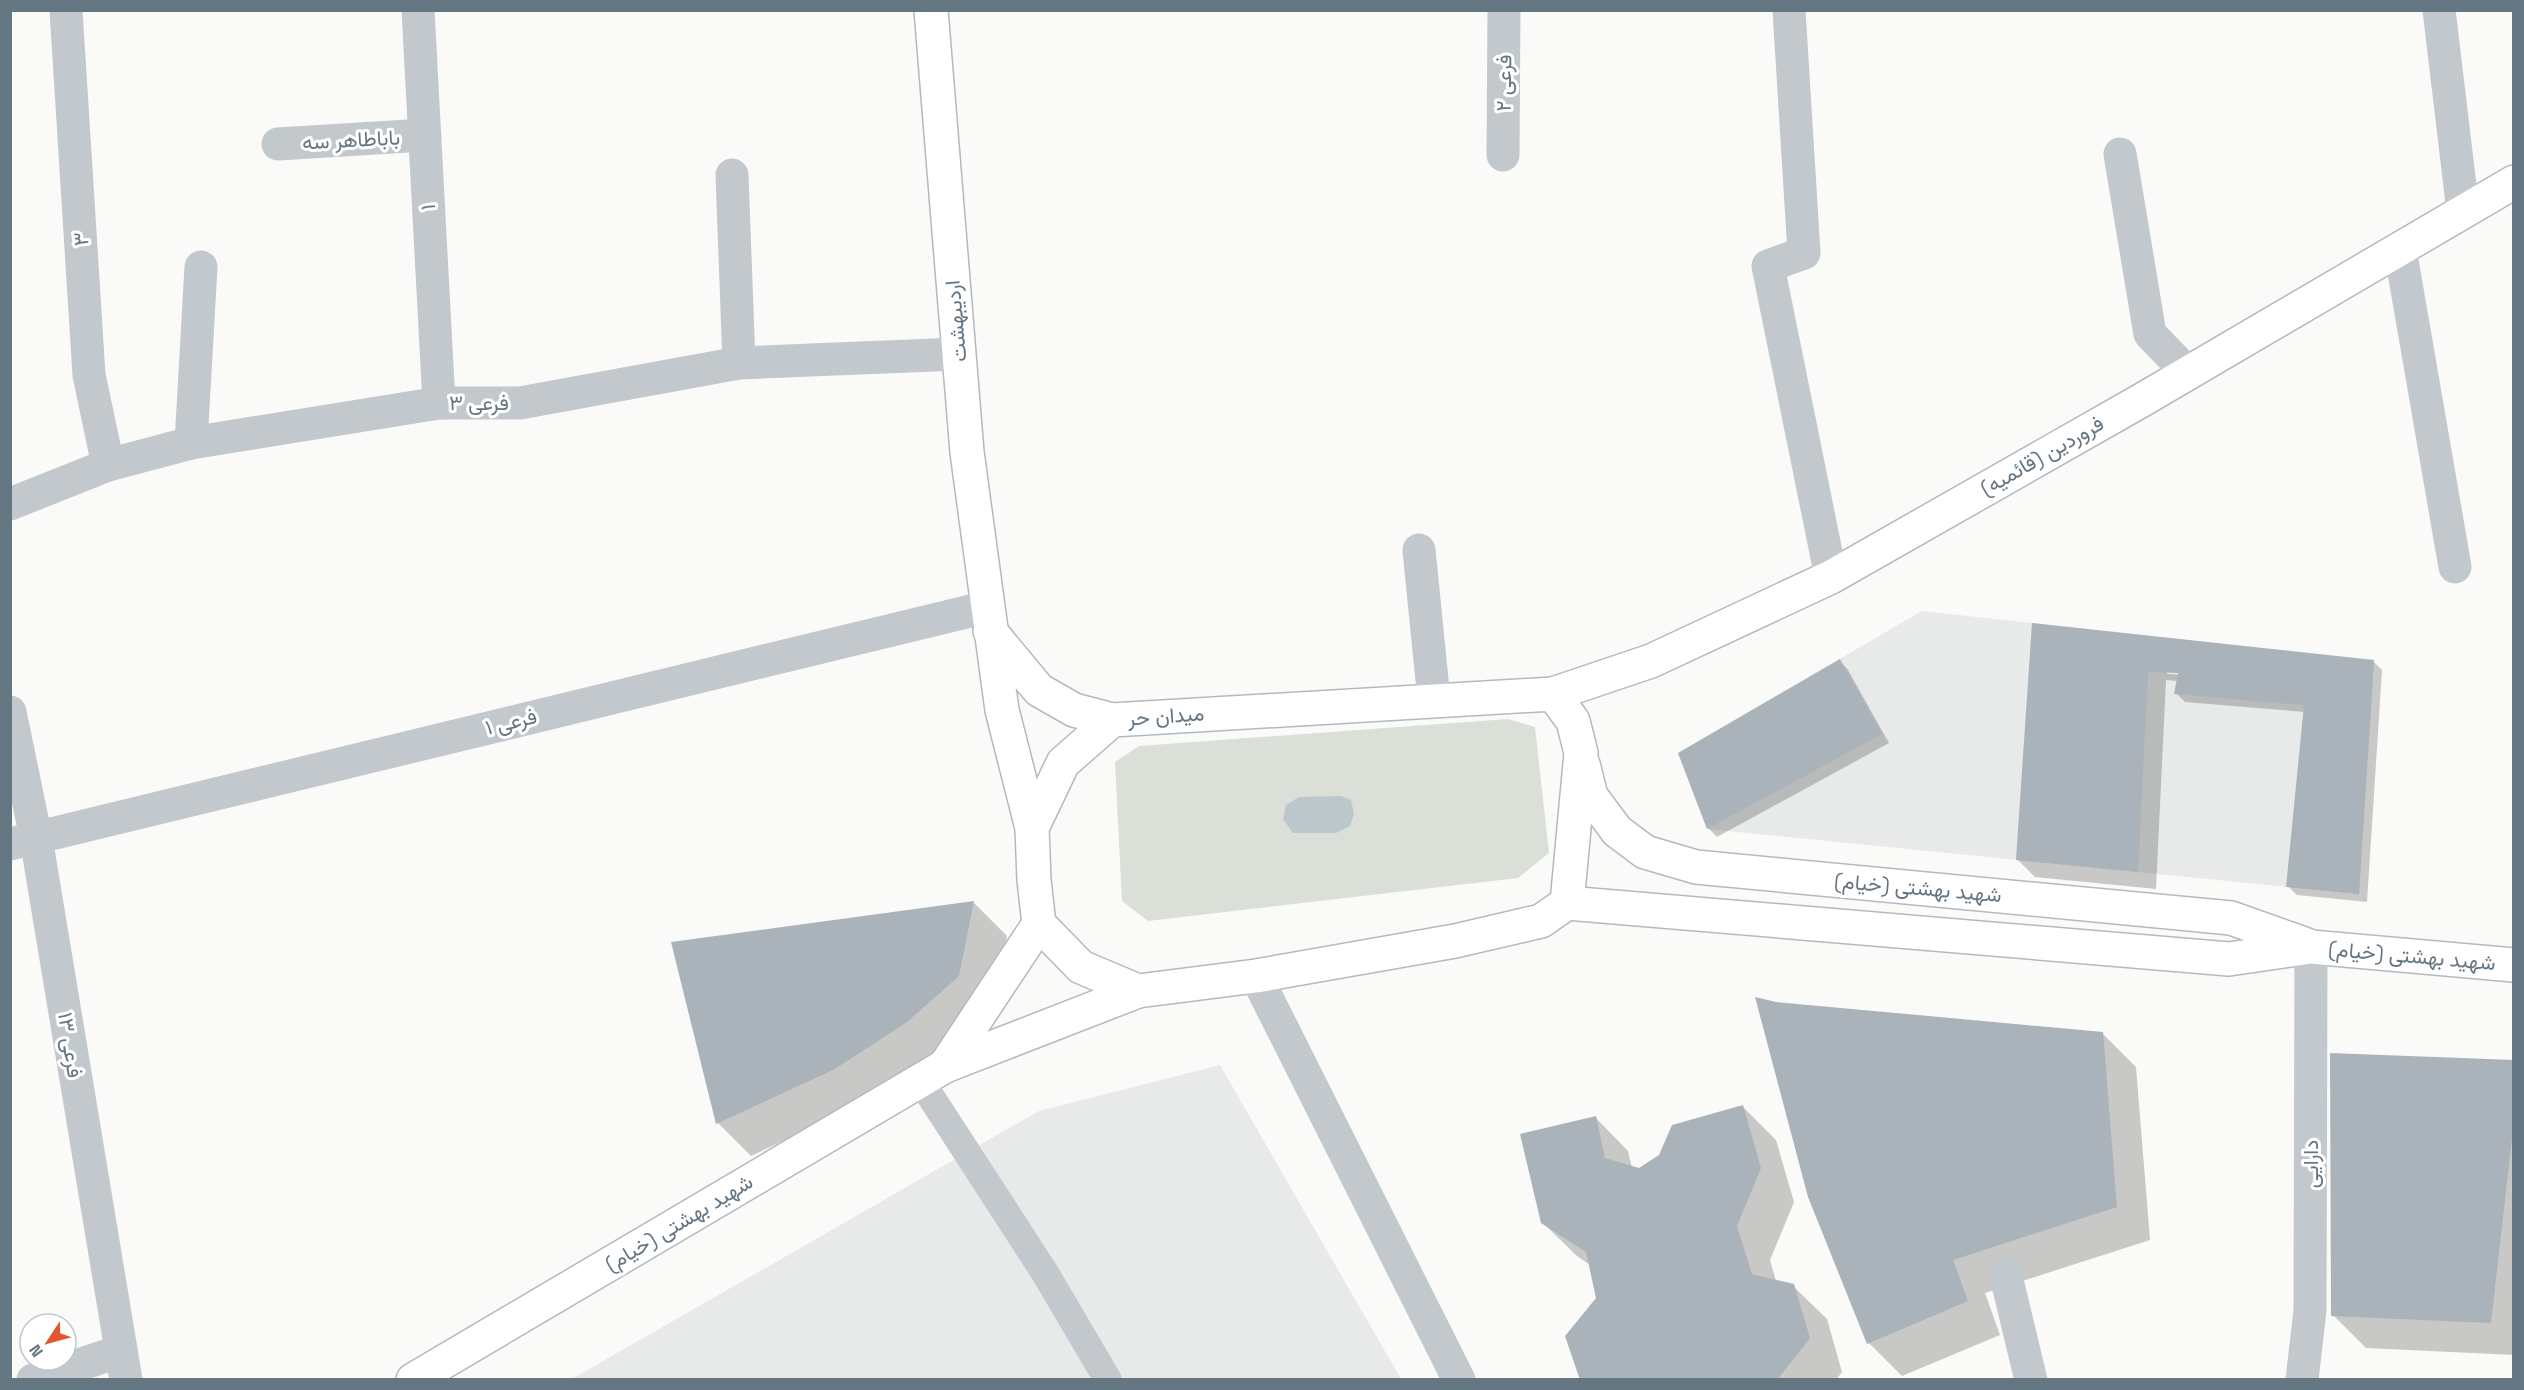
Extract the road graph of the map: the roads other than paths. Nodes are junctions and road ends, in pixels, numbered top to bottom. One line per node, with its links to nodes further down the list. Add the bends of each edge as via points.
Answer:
1 (66, 10): 21 (street, ۳, via 89,375)
2 (418, 10): 7 (street, ۱)
3 (931, 10): 16 (main road, اردیبهشت)
4 (1504, 10): 10 (street, فرعی ۲)
5 (1789, 10): 25 (street, via 1804,253 1768,266)
6 (2439, 10): 13 (street)
7 (425, 135): 8 (street, باباطاهر سه); 19 (street, ۱)
8 (278, 144)
9 (2120, 154): 18 (street, via 2150,334)
10 (1503, 155)
11 (732, 175): 17 (street)
12 (2514, 182): 13 (main road, فروردین (قائمیه))
13 (2463, 211): 14 (main road, فروردین (قائمیه))
14 (2400, 249): 18 (main road, فروردین (قائمیه)); 24 (street)
15 (201, 267): 20 (street)
16 (958, 354): 17 (street, فرعی ۳); 26 (main road, اردیبهشت)
17 (739, 363): 19 (street, فرعی ۳, via 520,403)
18 (2188, 373): 25 (main road, فروردین (قائمیه))
19 (439, 403): 20 (street, فرعی ۳)
20 (191, 443): 21 (street, فرعی ۳)
21 (108, 465): 22 (street, فرعی ۳)
22 (10, 504)
23 (1419, 550): 28 (street)
24 (2455, 567)
25 (1831, 577): 27 (main road, فروردین (قائمیه), via 1651,661)
26 (989, 619): 30 (main road, via 1039,690 1074,710); 32 (main road, اردیبهشت, via 1002,710); 33 (street, فرعی ۱)
27 (1553, 694): 28 (main road, میدان حر); 31 (main road, via 1574,721)
28 (1434, 700): 30 (main road, میدان حر)
29 (10, 712): 33 (street, فرعی ۱۳)
30 (1112, 720): 32 (main road, میدان حر, via 1063,763)
31 (1581, 753): 34 (main road); 36 (main road, شهید بهشتی (خیام), via 1591,796 1617,831 1645,852 1695,867 2231,918)
32 (1032, 828): 35 (main road, میدان حر)
33 (23, 841): 42 (street, فرعی ۱۳)
34 (1567, 903): 36 (main road, شهید بهشتی (خیام), via 2229,959); 38 (main road, via 1541,921 1455,942)
35 (1039, 924): 39 (main road, via 1081,967); 40 (main road, شهید بهشتی (خیام))
36 (2311, 947): 37 (main road, شهید بهشتی (خیام)); 48 (street, دارایی, via 2310,1310)
37 (2514, 965)
38 (1256, 976): 39 (main road); 46 (street)
39 (1138, 991): 40 (main road, شهید بهشتی (خیام))
40 (932, 1073): 43 (lane, via 1045,1273); 45 (main road, شهید بهشتی (خیام))
41 (2005, 1272): 47 (street)
42 (123, 1365): 44 (street)
43 (1097, 1376)
44 (33, 1380)
45 (413, 1380)
46 (1459, 1380)
47 (2031, 1380)
48 (2302, 1380)

